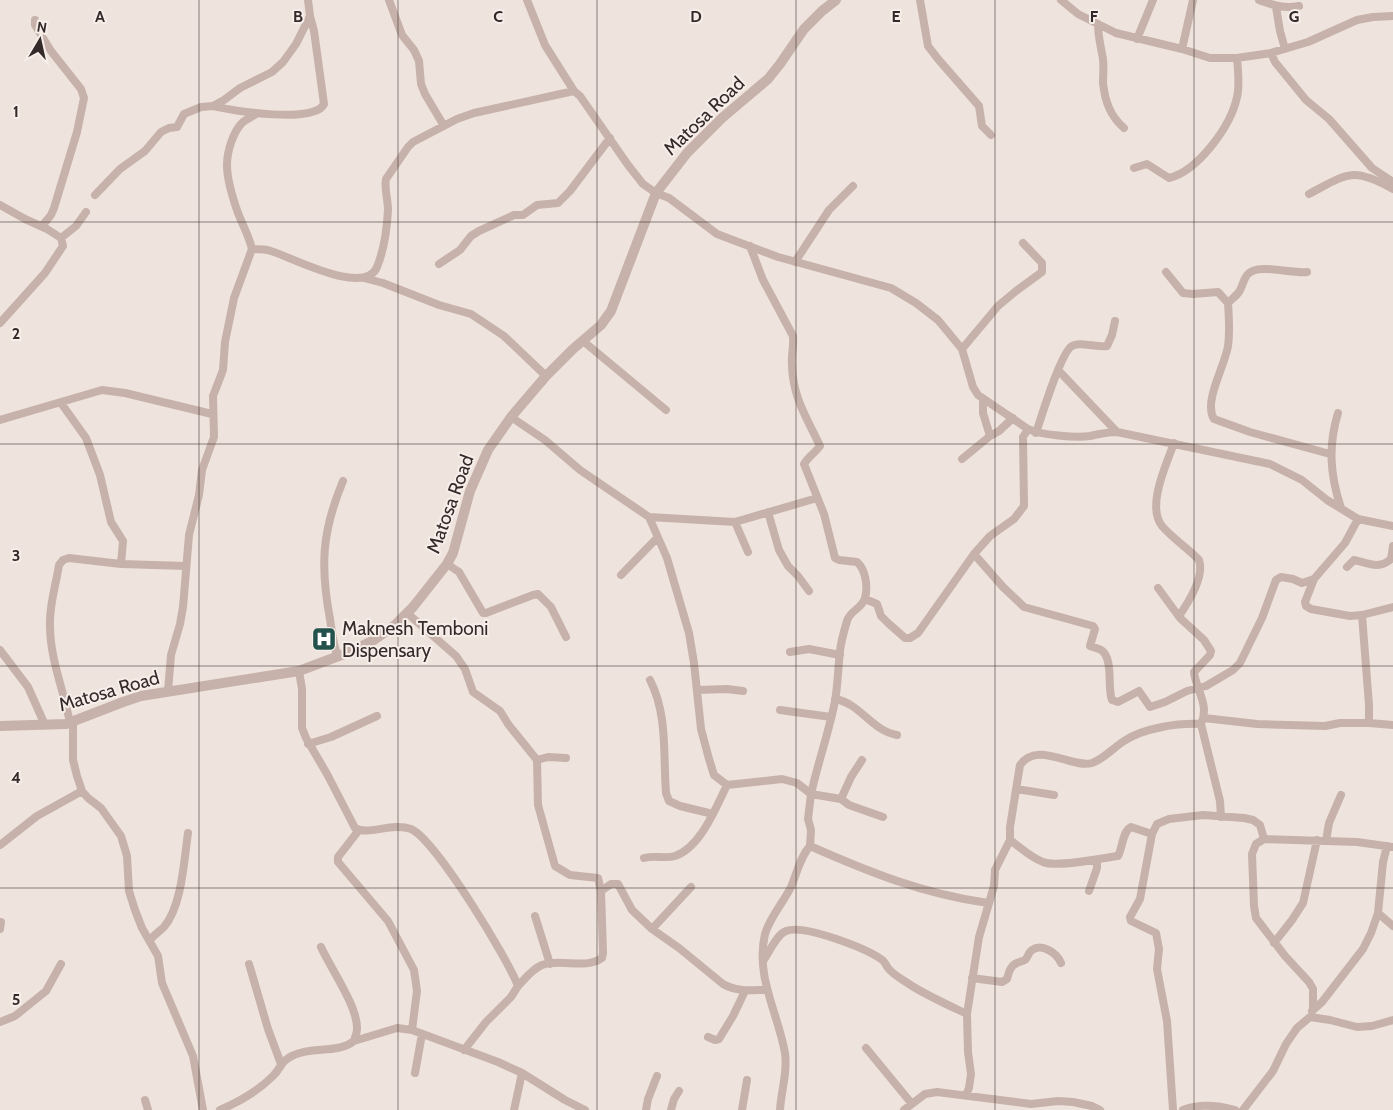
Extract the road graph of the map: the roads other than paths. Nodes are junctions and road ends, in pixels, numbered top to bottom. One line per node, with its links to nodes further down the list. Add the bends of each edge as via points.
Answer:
1 (308, 0): 12 (street)
2 (389, 0): 24 (street, via 402,35 419,62 425,94)
3 (527, 0): 21 (street, via 542,40)
4 (836, 0): 32 (street, Matosa Road, via 804,29 768,79 687,152)
5 (920, 0): 26 (street, via 928,46 979,106 982,126)
6 (1060, 0): 15 (street)
7 (1153, 0): 16 (street)
8 (1193, 0): 17 (street)
9 (1259, 0): 11 (street)
10 (1299, 6): 11 (street)
11 (1276, 7): 18 (street)
12 (310, 16): 22 (street, via 296,44 272,72); 23 (street, via 323,108 310,112)
13 (1393, 16): 18 (street, via 1357,20)
14 (35, 20): 37 (street, via 51,51 81,89 84,98 54,208)
15 (1098, 24): 16 (street); 25 (street, via 1103,83 1114,119)
16 (1137, 39): 17 (street)
17 (1182, 49): 20 (street, via 1210,58)
18 (1286, 49): 19 (street)
19 (1271, 53): 20 (street); 29 (street, via 1306,100 1329,119 1372,168)
20 (1238, 58): 28 (street, via 1238,95 1234,111 1192,167 1169,178 1147,164)
21 (574, 91): 24 (street, via 474,113); 27 (street)
22 (213, 106): 23 (street); 34 (street, via 184,114 178,127 161,132 145,151 120,169)
23 (256, 114): 41 (street, via 238,127 227,164 237,211)
24 (444, 126): 46 (street, via 413,142 386,179 388,210 381,251 376,268)
25 (1124, 128)
26 (991, 135)
27 (610, 138): 32 (street, via 643,184); 43 (street, via 558,203 537,206 523,215 514,215 478,231 460,250)
28 (1134, 168)
29 (1393, 182)
30 (853, 186): 42 (street, via 829,210)
31 (1393, 189): 33 (street, via 1360,175 1344,176)
32 (656, 193): 40 (street, via 669,198 717,234); 50 (street, Matosa Road, via 611,311)
33 (1309, 194)
34 (95, 195)
35 (0, 205): 37 (street)
36 (86, 212): 38 (street)
37 (42, 226): 38 (street)
38 (61, 238): 49 (street, via 63,246 49,268)
39 (1023, 243): 51 (street, via 1042,263 1042,272 998,306)
40 (750, 246): 42 (street); 70 (street, via 762,280 793,336 791,364 798,401 820,446 804,464)
41 (252, 249): 46 (street, via 272,251 321,271); 58 (street, via 234,298 224,342 223,370 213,396)
42 (795, 262): 51 (street, via 891,288 938,320)
43 (439, 264)
44 (1166, 272): 47 (street, via 1183,293 1218,292)
45 (1307, 272): 47 (street, via 1250,271 1240,291)
46 (364, 278): 53 (street, via 471,314 504,336)
47 (1228, 302): 67 (street, via 1228,346 1214,391 1211,408 1214,419)
48 (1114, 321): 52 (street, via 1107,346 1073,345 1068,349)
49 (0, 323)
50 (583, 341): 53 (street, Matosa Road); 56 (street)
51 (962, 348): 54 (street, via 973,387)
52 (1059, 371): 63 (street); 64 (street)
53 (546, 376): 59 (street, Matosa Road)
54 (983, 399): 60 (street); 65 (street)
55 (62, 403): 58 (street, via 108,390); 61 (street); 81 (street, via 86,438 100,476 111,522 122,542)
56 (666, 410)
57 (1338, 413): 67 (street)
58 (212, 414): 83 (street, via 214,436 202,470)
59 (511, 417): 73 (street); 82 (street, Matosa Road, via 482,462)
60 (1013, 418): 62 (street); 65 (street)
61 (0, 420)
62 (1028, 429): 64 (street); 80 (street, via 1023,437 1024,506)
63 (1117, 432): 64 (street, via 1088,437); 66 (street)
64 (1036, 433)
65 (990, 436): 68 (street)
66 (1174, 443): 71 (street, via 1270,464 1302,480); 93 (street, via 1157,496 1158,518 1164,528 1200,560 1201,566 1194,590)
67 (1330, 454): 71 (street)
68 (962, 459)
69 (343, 481): 98 (street, via 327,524 323,558 326,599)
70 (817, 498): 72 (street); 89 (street, via 835,558 854,561 862,568)
71 (1340, 508): 74 (street)
72 (768, 512): 75 (street); 88 (street, via 779,550)
73 (649, 517): 75 (street); 77 (street)
74 (1358, 519): 76 (street); 86 (street, via 1345,543)
75 (735, 522): 79 (street)
76 (1393, 526)
77 (657, 538): 85 (street); 102 (street, via 667,558 684,616)
78 (1393, 546): 84 (street, via 1391,559 1384,565 1354,560)
79 (748, 552)
80 (974, 554): 89 (street, via 918,633 910,638 905,638 881,616 877,604); 101 (street, via 1024,606 1094,627 1090,647 1105,655 1114,702 1139,691 1148,707 1152,707)
81 (121, 564): 83 (street); 111 (street, via 69,558 59,565 50,626)
82 (447, 564): 91 (street, Matosa Road); 94 (street, via 459,572 483,613 538,594 551,607)
83 (186, 566): 103 (street, via 183,607 171,655)
84 (1347, 567)
85 (621, 575)
86 (1314, 579): 92 (street, via 1306,606 1350,616); 101 (street, via 1302,584 1281,576 1276,580 1240,663 1214,682)
87 (1158, 588): 93 (street)
88 (809, 591)
89 (865, 599): 97 (street, via 848,616)
90 (1393, 606): 92 (street)
91 (407, 613): 98 (street, Matosa Road, via 384,634); 118 (street, via 456,656 474,692 500,711)
92 (1362, 615): 110 (street)
93 (1178, 616): 101 (street, via 1211,651 1194,672)
94 (566, 637)
95 (0, 650): 112 (street, via 28,687)
96 (790, 652): 97 (street, via 817,650)
97 (840, 655): 105 (street)
98 (338, 656): 99 (street, Matosa Road)
99 (299, 671): 103 (street, Matosa Road); 116 (street, via 302,728)
100 (650, 680): 127 (street, via 662,712 669,801)
101 (1199, 688): 109 (street, via 1204,708)
102 (697, 690): 104 (street); 120 (street, via 701,729 714,775)
103 (168, 691): 111 (street, Matosa Road, via 123,702)
104 (743, 691)
105 (835, 699): 108 (street); 115 (street, via 854,706 878,727)
106 (780, 710): 108 (street)
107 (377, 716): 116 (street, via 337,735)
108 (831, 717): 123 (street)
109 (1203, 721): 110 (street, via 1325,726); 121 (street, via 1132,737 1092,764 1038,755 1023,760); 129 (street)
110 (1369, 722): 113 (street)
111 (72, 723): 112 (street, Matosa Road); 122 (street, via 73,760)
112 (45, 725): 114 (street, Matosa Road)
113 (1393, 725)
114 (0, 726)
115 (897, 735)
116 (308, 744): 130 (street)
117 (566, 758): 118 (street)
118 (537, 760): 143 (street, via 538,805 553,862 566,874 597,877)
119 (862, 760): 126 (street)
120 (727, 785): 123 (street, via 782,779 796,783); 127 (street)
121 (1016, 788): 124 (street); 134 (street)
122 (82, 791): 137 (street, via 37,816); 150 (street, via 109,817 121,836 129,891 142,928)
123 (811, 794): 126 (street); 139 (street, via 808,819 811,830)
124 (1054, 795)
125 (1341, 795): 136 (street, via 1329,823)
126 (841, 799): 128 (street, via 848,805)
127 (713, 814): 140 (street, via 697,839 681,854)
128 (883, 817)
129 (1222, 817): 132 (street, via 1169,818 1157,824); 133 (street, via 1253,820 1260,825)
130 (359, 830): 159 (street, via 402,826 421,836 470,903); 167 (street, via 338,857 338,862 388,921 414,970 417,991)
131 (188, 833): 150 (street, via 173,911 165,926)
132 (1152, 834): 141 (street, via 1128,828 1118,856); 194 (street, via 1140,899 1130,917 1131,921 1156,932 1159,940 1157,969 1167,1021)
133 (1264, 838): 135 (street); 151 (street, via 1256,844 1252,854 1254,906 1256,918)
134 (1010, 840): 141 (street, via 1037,860 1049,864); 145 (street, via 995,870)
135 (1317, 840): 136 (street); 151 (street, via 1303,903)
136 (1326, 841): 138 (street)
137 (0, 845)
138 (1390, 846): 146 (street, via 1383,862)
139 (807, 849): 145 (street, via 902,884); 153 (street, via 766,932)
140 (644, 858)
141 (1097, 860): 144 (street)
142 (691, 887): 149 (street)
143 (602, 891): 149 (street, via 611,884 618,884 632,910); 157 (street, via 602,958 596,962)
144 (1089, 891)
145 (988, 903): 158 (street, via 978,937)
146 (1378, 913): 148 (street); 162 (street, via 1372,934 1363,949)
147 (535, 916): 157 (street)
148 (1393, 926)
149 (652, 929): 161 (street, via 723,984)
150 (150, 940): 184 (street, via 158,956 162,983 193,1056)
151 (1274, 943): 162 (street, via 1313,989)
152 (321, 947): 170 (street, via 354,1014 357,1030)
153 (762, 962): 160 (street); 163 (street, via 785,932 813,933 872,953 884,960 888,968 908,984)
154 (1062, 963): 158 (street, via 1058,956 1038,948 1011,968 1007,979 1002,982)
155 (61, 964): 166 (street, via 46,991 15,1016)
156 (250, 964): 173 (street)
157 (550, 964): 159 (street, via 534,970)
158 (972, 978): 163 (street)
159 (518, 986): 172 (street)
160 (766, 990): 161 (street); 191 (street, via 784,1047 786,1069)
161 (745, 991): 169 (street, via 719,1039)
162 (1313, 1009): 164 (street)
163 (967, 1014): 179 (street, via 971,1074)
164 (1310, 1018): 165 (street, via 1357,1027); 197 (street, via 1297,1028 1273,1071)
165 (1393, 1020)
166 (0, 1022)
167 (412, 1030): 168 (street); 170 (street, via 397,1028)
168 (422, 1034): 172 (street); 174 (street)
169 (708, 1038)
170 (354, 1041): 173 (street, via 342,1047 303,1051)
171 (866, 1048): 181 (street)
172 (464, 1050): 175 (street)
173 (280, 1064): 185 (street, via 274,1075 261,1085)
174 (415, 1073)
175 (522, 1073): 186 (street); 187 (street)
176 (657, 1076): 188 (street)
177 (747, 1080): 190 (street)
178 (679, 1091): 189 (street)
179 (966, 1095): 181 (street, via 930,1093); 182 (street)
180 (145, 1100): 183 (street)
181 (912, 1104): 192 (street)
182 (1030, 1107): 193 (street, via 1066,1101)
183 (148, 1110)
184 (203, 1110)
185 (220, 1110)
186 (514, 1110)
187 (585, 1110)
188 (646, 1110)
189 (671, 1110)
190 (742, 1110)
191 (780, 1110)
192 (904, 1110)
193 (1100, 1110)
194 (1173, 1110)
195 (1183, 1110): 196 (street, via 1206,1105)
196 (1235, 1110)
197 (1243, 1110)

